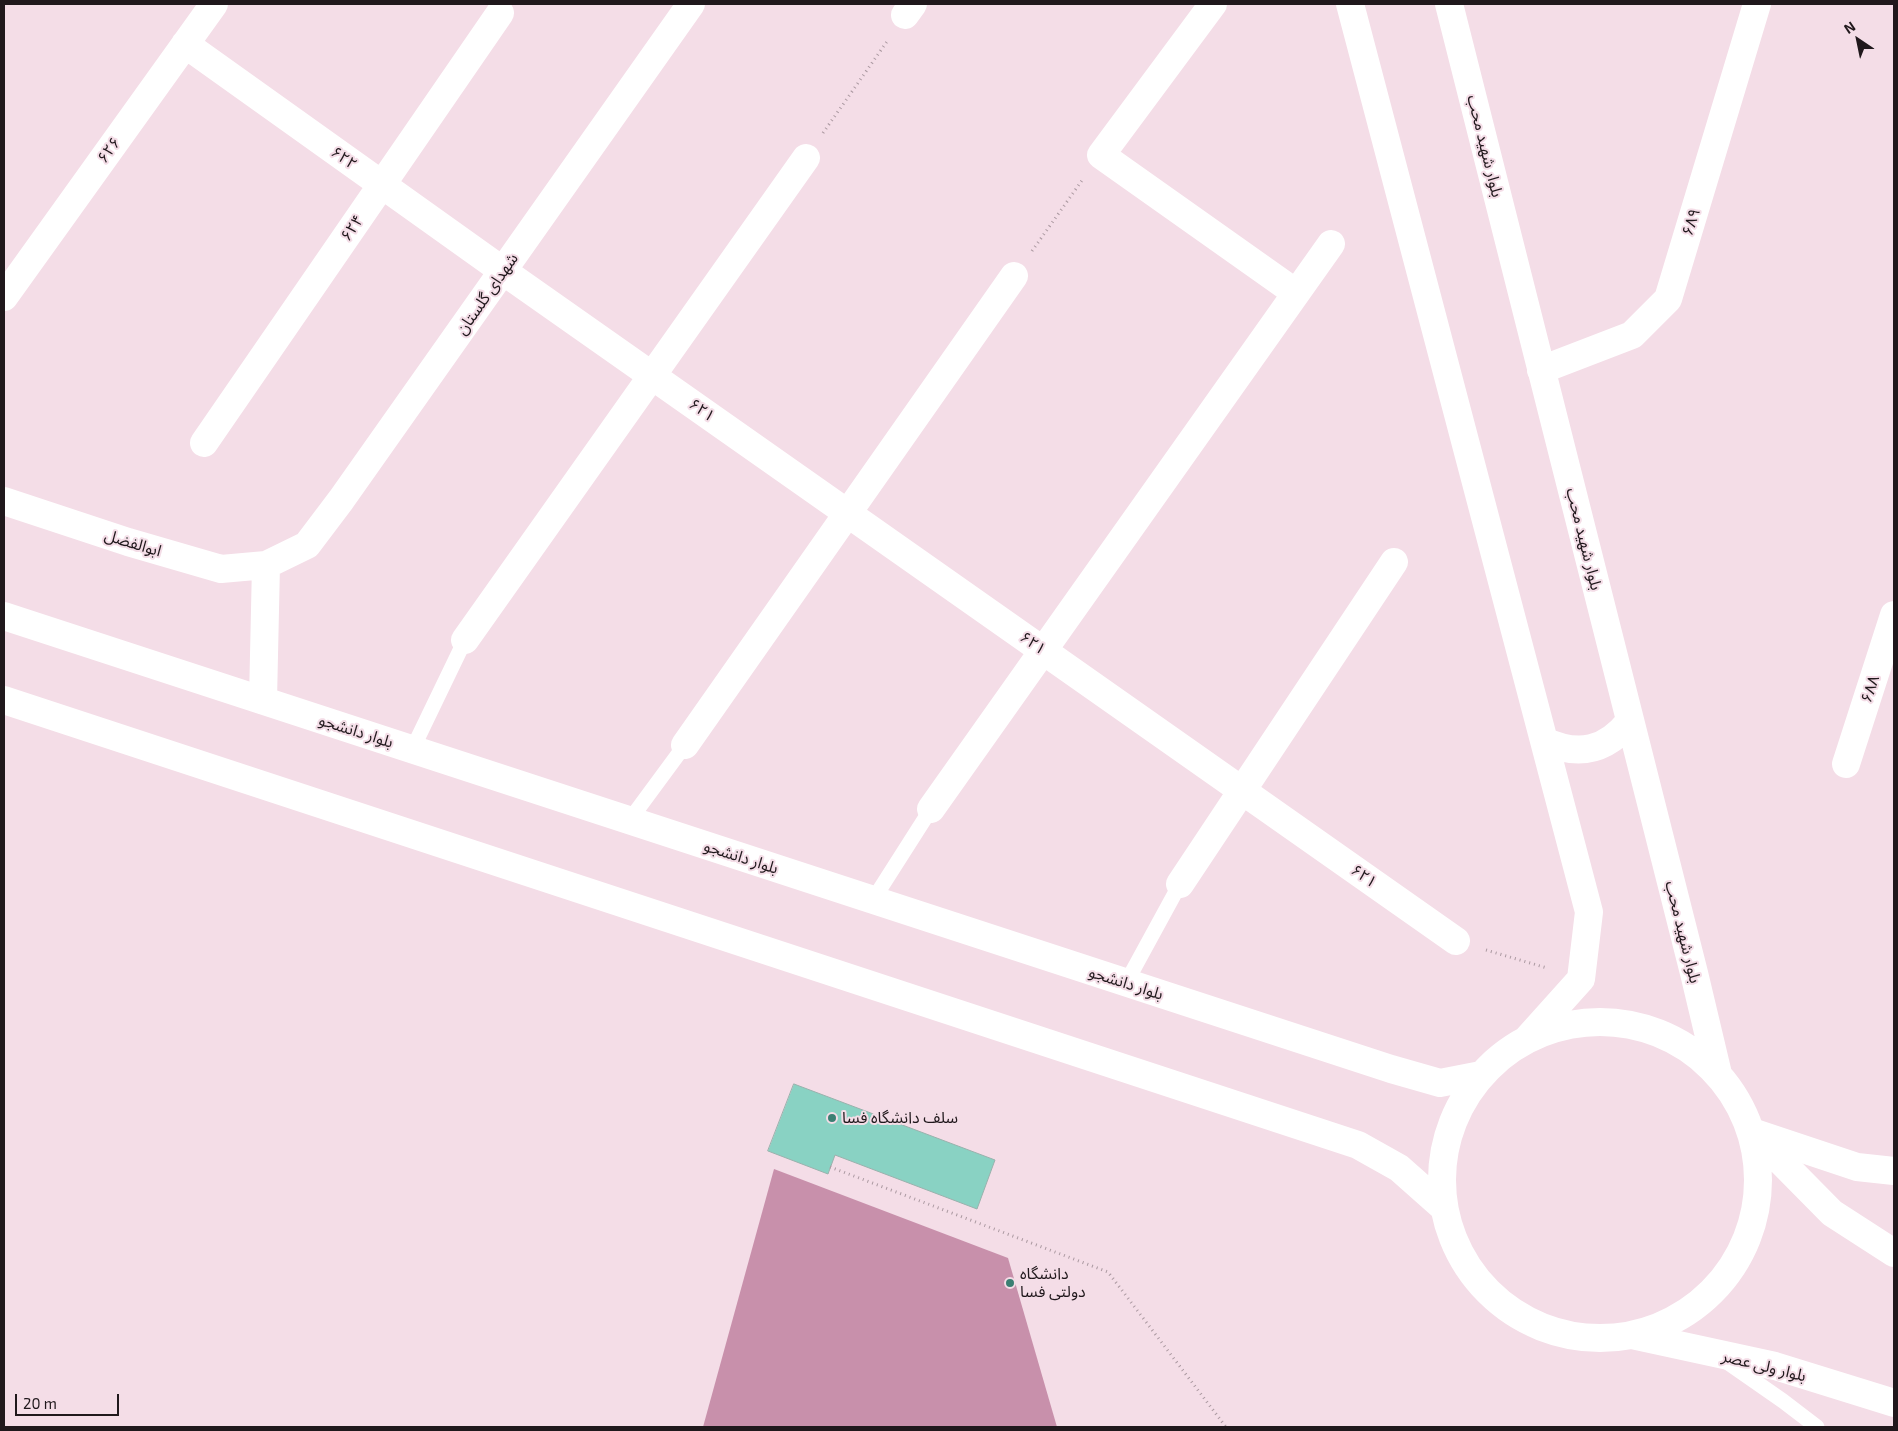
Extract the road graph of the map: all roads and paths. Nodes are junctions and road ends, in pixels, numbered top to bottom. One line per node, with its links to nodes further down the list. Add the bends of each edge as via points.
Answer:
1 (214, 4): 9 (street, ۶۲۶)
2 (692, 4): 14 (street, شهدای گلستان)
3 (1213, 4): 10 (street)
4 (1350, 4): 32 (street)
5 (1449, 4): 18 (street, بلوار شهید محب)
6 (1757, 4): 18 (street, ۶۸۹, via 1668,299 1632,335)
7 (909, 9): 11 (path)
8 (500, 13): 12 (street, ۶۲۴)
9 (185, 44): 12 (street, ۶۲۲); 16 (street, ۶۲۶)
10 (1101, 155): 15 (path); 17 (street)
11 (806, 158): 19 (street)
12 (382, 184): 14 (street, ۶۲۲); 20 (street, ۶۲۴)
13 (1331, 244): 17 (street)
14 (503, 271): 19 (street, ۶۲۱); 24 (street, شهدای گلستان, via 308,545)
15 (1014, 276): 22 (street)
16 (5, 293)
17 (1296, 293): 28 (street)
18 (1541, 370): 31 (street, بلوار شهید محب)
19 (652, 376): 22 (street, ۶۲۱); 27 (street)
20 (204, 442)
21 (4, 501): 24 (street, ابوالفضل, via 221,569)
22 (848, 513): 28 (street, ۶۲۱); 33 (street)
23 (1394, 562): 36 (street)
24 (266, 565): 30 (street)
25 (1894, 615): 35 (street, ۶۸۸)
26 (4, 616): 30 (street, بلوار دانشجو)
27 (465, 640): 34 (lane)
28 (1043, 650): 36 (street, ۶۲۱); 37 (street)
29 (4, 700): 50 (street, via 1358,1145 1399,1168)
30 (263, 700): 34 (street, بلوار دانشجو)
31 (1630, 721): 32 (street, via 1620,734 1593,749 1560,748); 45 (street, بلوار شهید محب)
32 (1544, 741): 42 (street, via 1589,912)
33 (685, 745): 38 (lane)
34 (412, 750): 38 (street, بلوار دانشجو)
35 (1846, 764)
36 (1242, 790): 39 (street); 41 (street, ۶۲۱)
37 (931, 809): 40 (lane)
38 (629, 820): 40 (street, بلوار دانشجو)
39 (1180, 884): 43 (lane)
40 (873, 900): 43 (street, بلوار دانشجو)
41 (1456, 940): 42 (path)
42 (1581, 979): 44 (street)
43 (1126, 983): 46 (street, بلوار دانشجو, via 1440,1083)
44 (1528, 1038): 45 (street, via 1572,1023 1617,1022 1662,1033 1701,1057); 46 (street, via 1503,1054)
45 (1718, 1074): 47 (street, via 1732,1091)
46 (1481, 1075): 50 (street, via 1460,1104 1446,1137 1441,1172)
47 (1752, 1132): 49 (street, via 1857,1167); 51 (street, via 1832,1213); 52 (street, via 1759,1184 1749,1236 1722,1282 1681,1316)
48 (830, 1167): 55 (path, via 1108,1272)
49 (1894, 1171)
50 (1443, 1207): 52 (street, via 1459,1255 1490,1296 1532,1324 1581,1338)
51 (1894, 1253)
52 (1632, 1335): 53 (street, بلوار ولی عصر)
53 (1713, 1353): 54 (street, بلوار ولی عصر, via 1775,1366); 56 (lane)
54 (1894, 1403)
55 (1226, 1427)
56 (1817, 1427)

